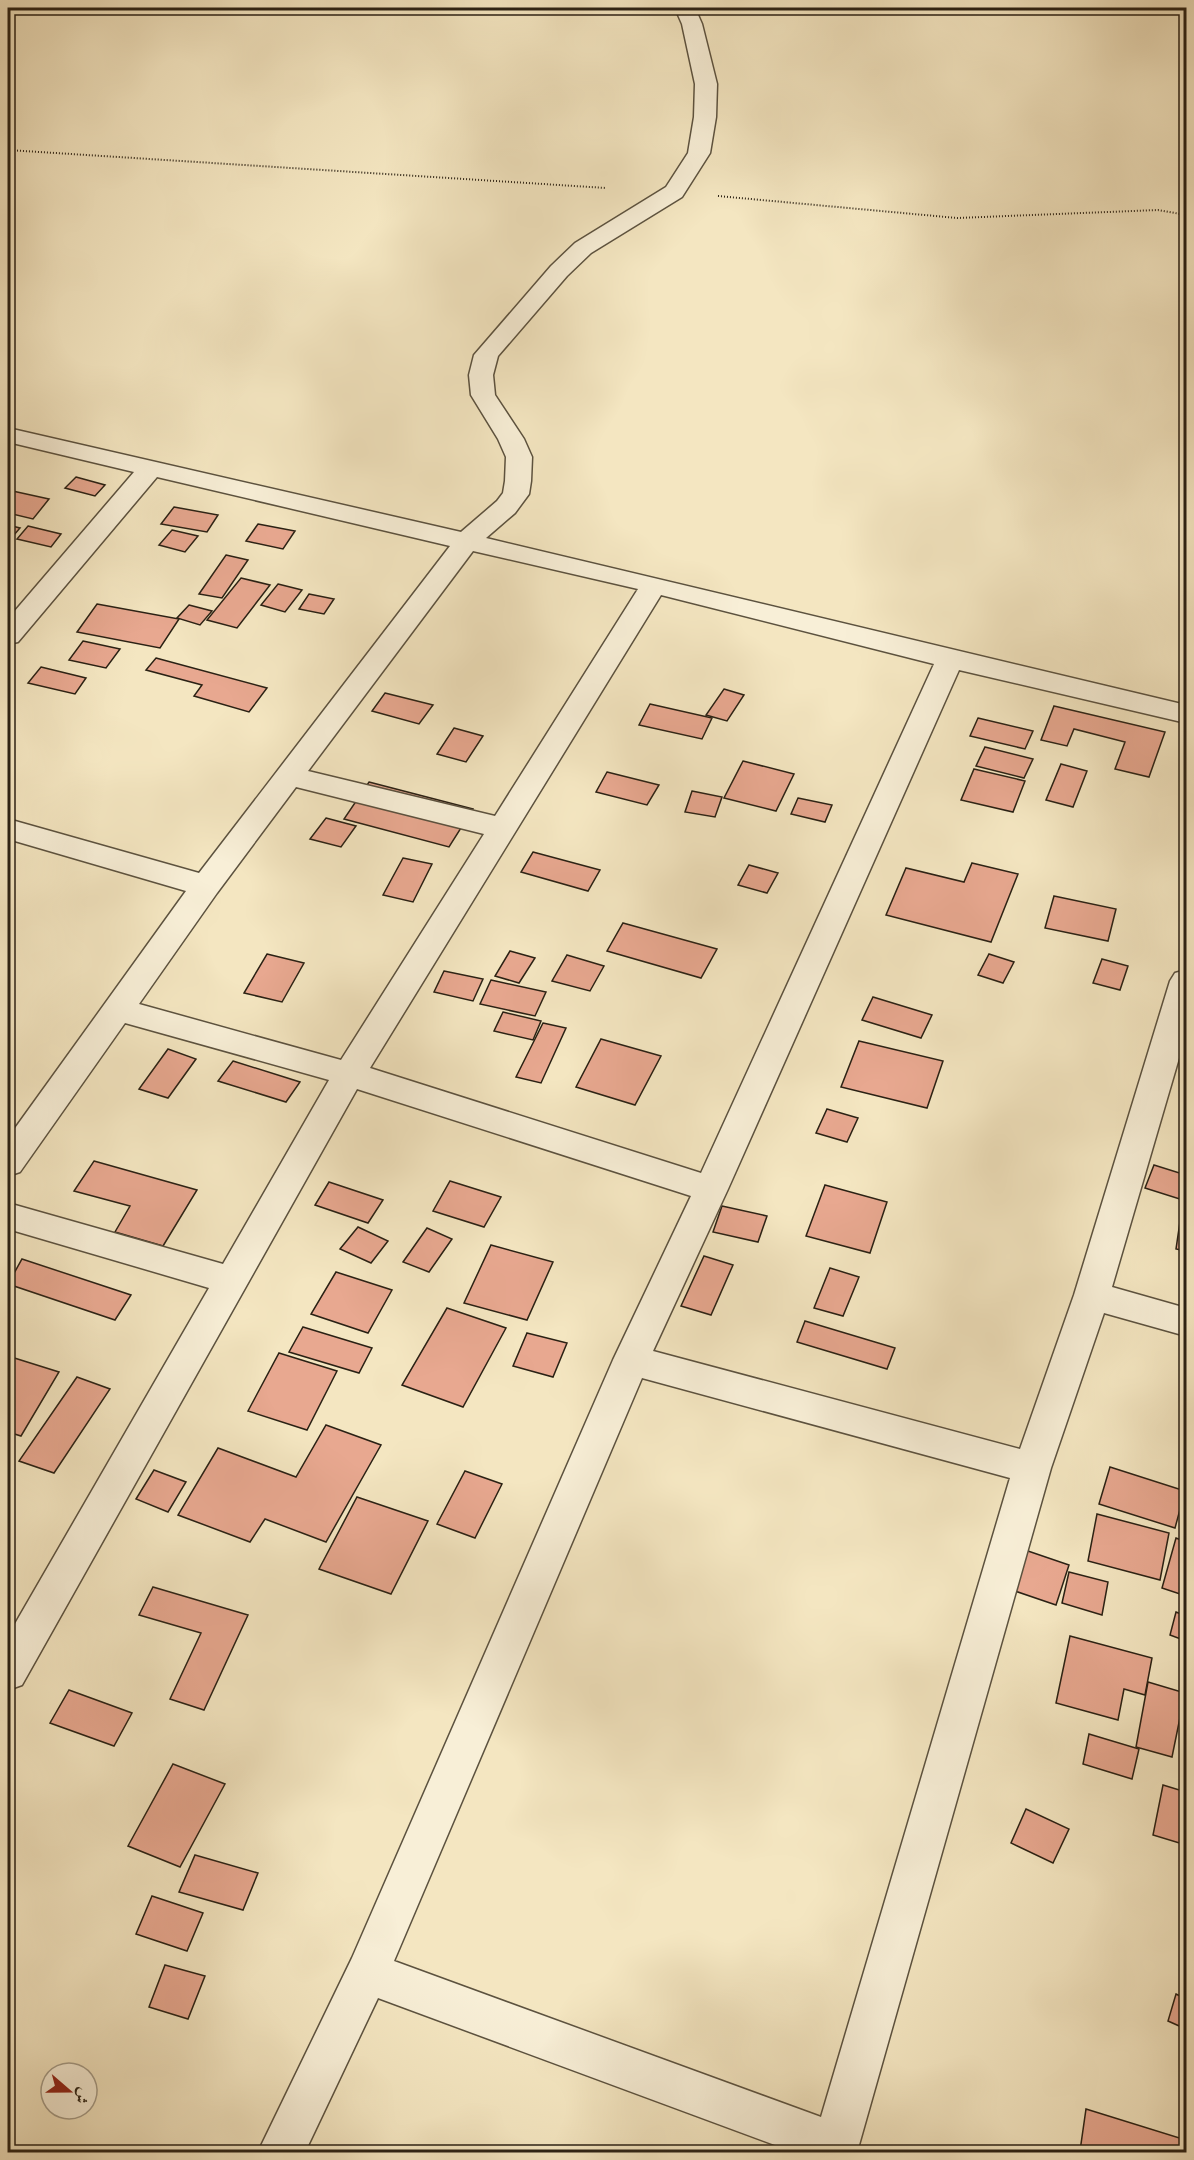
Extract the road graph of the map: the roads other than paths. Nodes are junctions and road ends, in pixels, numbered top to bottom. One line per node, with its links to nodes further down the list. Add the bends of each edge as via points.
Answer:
1 (685, 8): 4 (street, via 706,84 699,153 674,192 583,249 486,355 481,375 483,395 519,457 518,482 516,494 506,507)
2 (8, 435): 3 (street)
3 (150, 469): 4 (street); 6 (street)
4 (466, 542): 5 (street); 9 (street)
5 (654, 585): 7 (street); 10 (street)
6 (8, 636)
7 (950, 659): 8 (street); 17 (street)
8 (1186, 714)
9 (289, 776): 10 (street); 12 (street)
10 (502, 828): 15 (street)
11 (8, 829): 12 (street)
12 (206, 886): 14 (street)
13 (1186, 981): 20 (street)
14 (117, 1009): 15 (street); 16 (street)
15 (349, 1074): 17 (street); 19 (street)
16 (8, 1163)
17 (711, 1189): 22 (street)
18 (8, 1216): 19 (street)
19 (233, 1281): 24 (street)
20 (1092, 1294): 21 (street); 23 (street)
21 (1186, 1322)
22 (631, 1360): 23 (street); 25 (street)
23 (1032, 1468): 26 (street)
24 (8, 1672)
25 (367, 1973): 26 (street); 27 (street)
26 (835, 2149)
27 (281, 2152)

